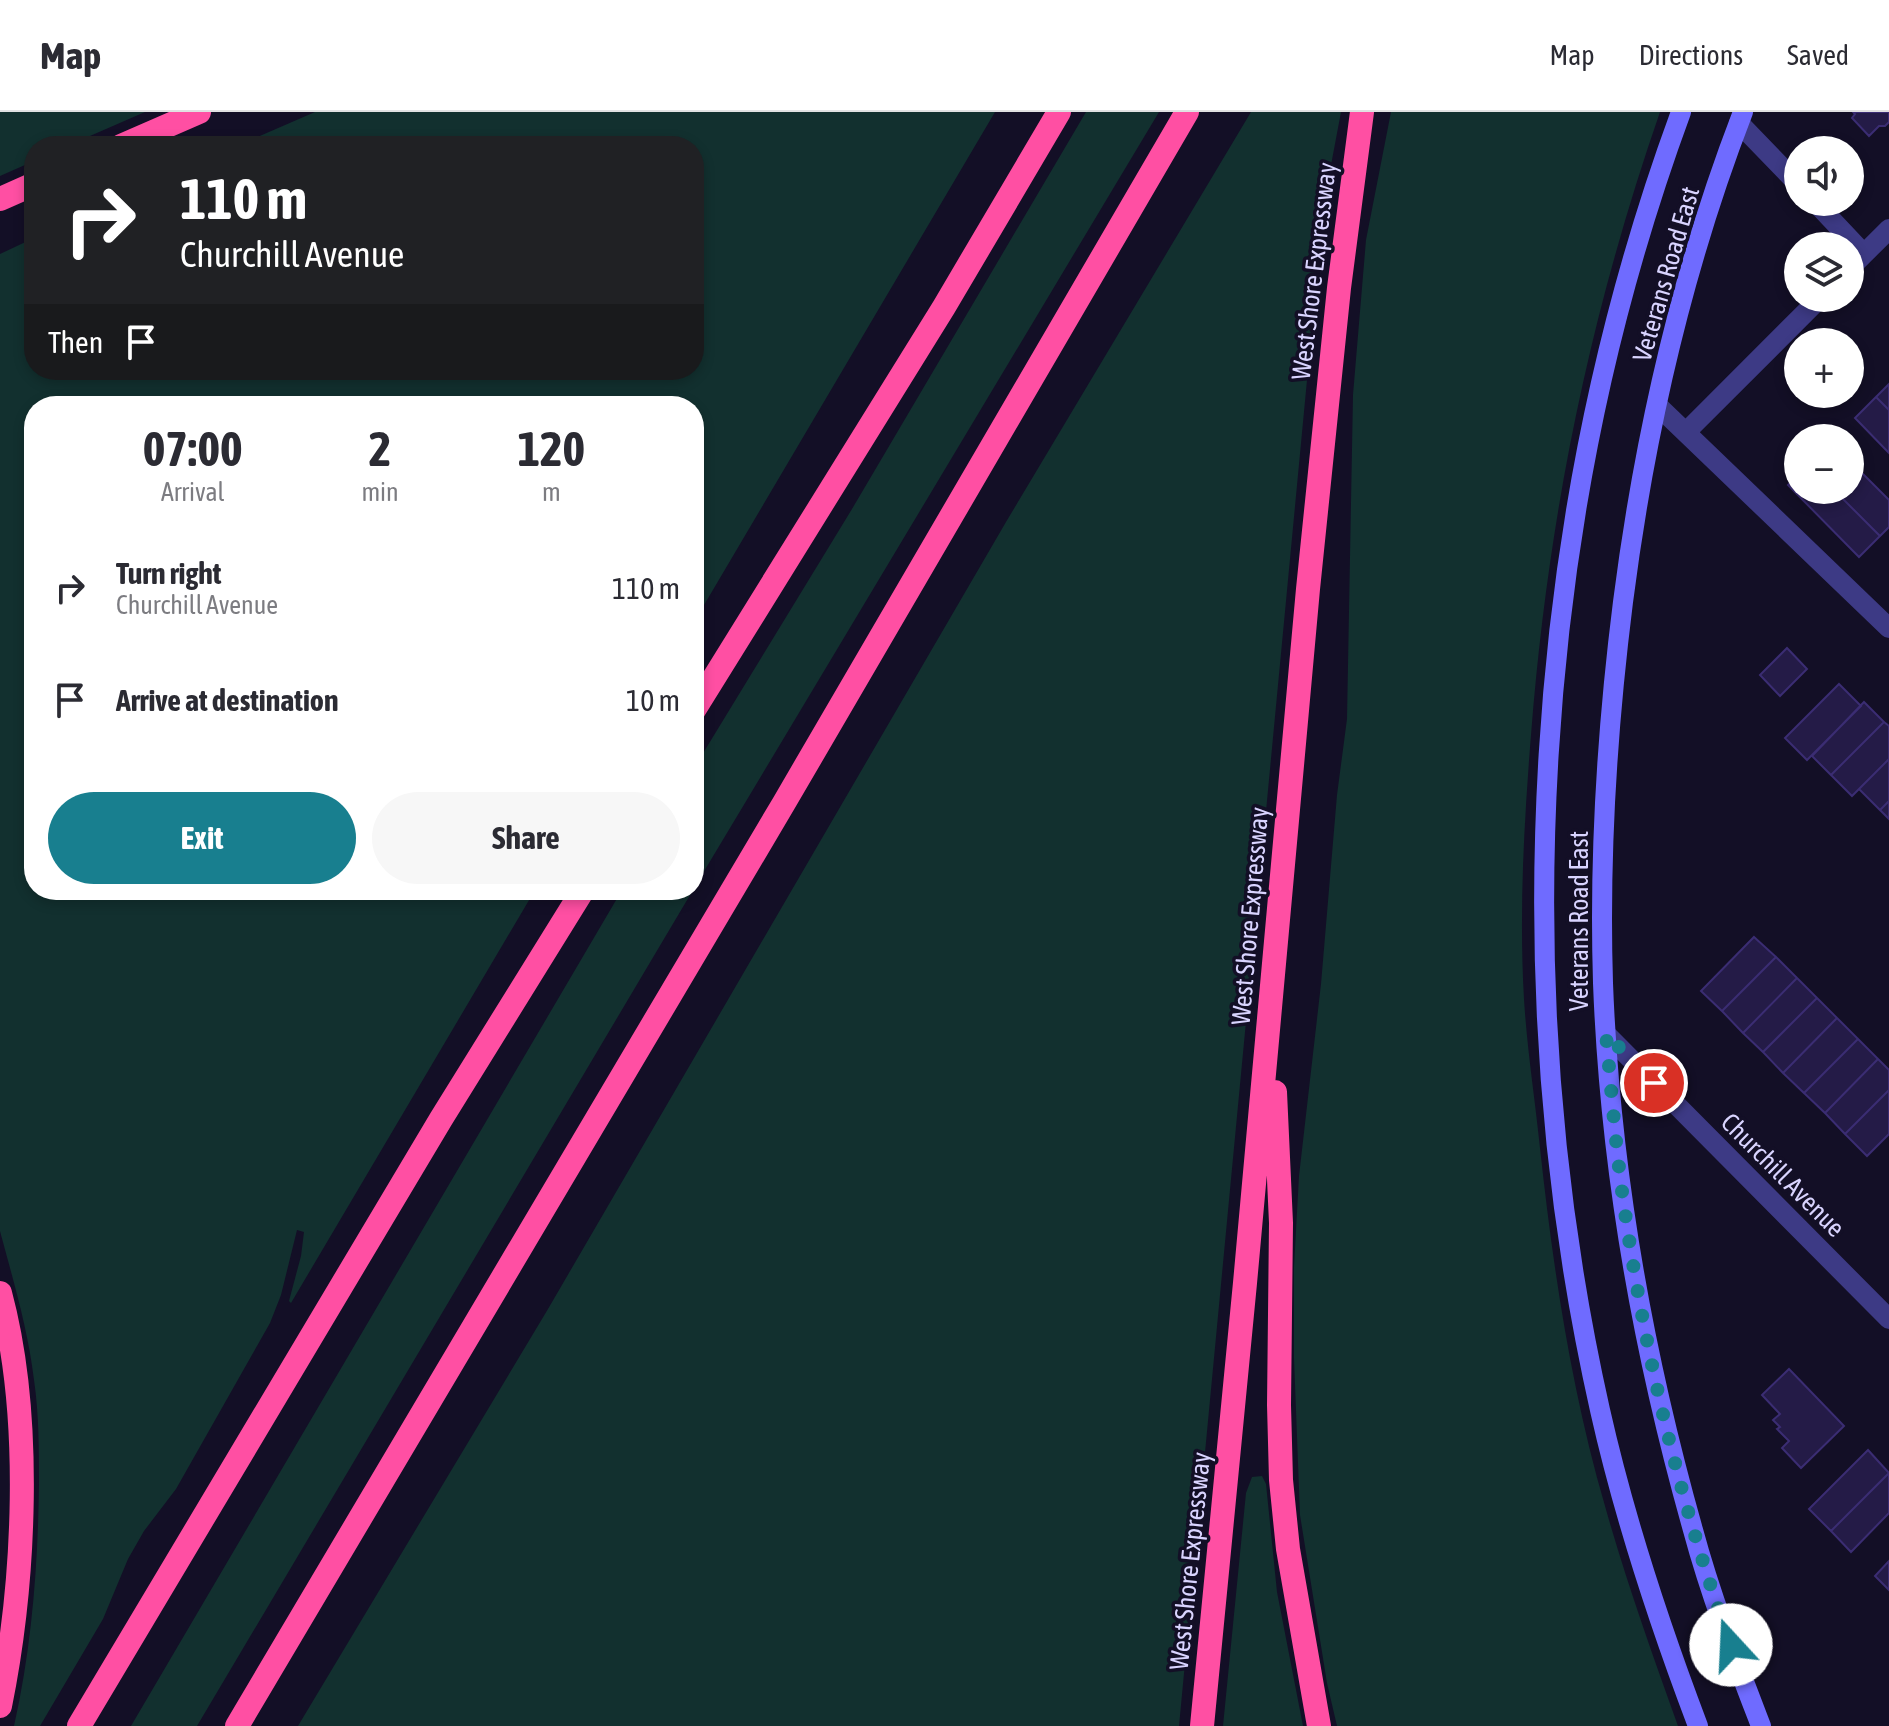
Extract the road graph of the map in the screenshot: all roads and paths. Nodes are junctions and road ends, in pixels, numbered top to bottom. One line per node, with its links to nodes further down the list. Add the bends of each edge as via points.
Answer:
1 (199, 112): 7 (highway)
2 (1059, 112): 17 (highway)
3 (1187, 112): 25 (highway)
4 (1362, 112): 19 (highway, West Shore Expressway, via 1339,288)
5 (1681, 112): 28 (street, Veterans Road East, via 1618,320 1571,545 1551,722 1545,978 1564,1202 1600,1412 1659,1620)
6 (1741, 117): 8 (street); 14 (street, Veterans Road East, via 1692,268)
7 (144, 136)
8 (1784, 168)
9 (24, 188): 10 (highway)
10 (0, 199)
11 (1889, 229): 12 (street)
12 (1864, 254)
13 (1806, 312): 15 (street)
14 (1657, 405): 15 (street); 20 (street, Veterans Road East, via 1630,544 1612,688 1603,836)
15 (1686, 432): 16 (street)
16 (1889, 628)
17 (704, 694)
18 (577, 900): 24 (highway)
19 (1270, 999): 26 (highway, West Shore Expressway); 27 (highway, via 1281,1223 1281,1480 1290,1565)
20 (1606, 1034): 22 (street, Churchill Avenue); 29 (street, Veterans Road East, via 1622,1189 1655,1377 1693,1533)
21 (0, 1293): 23 (highway, via 14,1366 20,1479 16,1607)
22 (1889, 1319)
23 (0, 1706)
24 (79, 1726)
25 (237, 1726)
26 (1202, 1726)
27 (1319, 1726)
28 (1698, 1726)
29 (1761, 1726)

